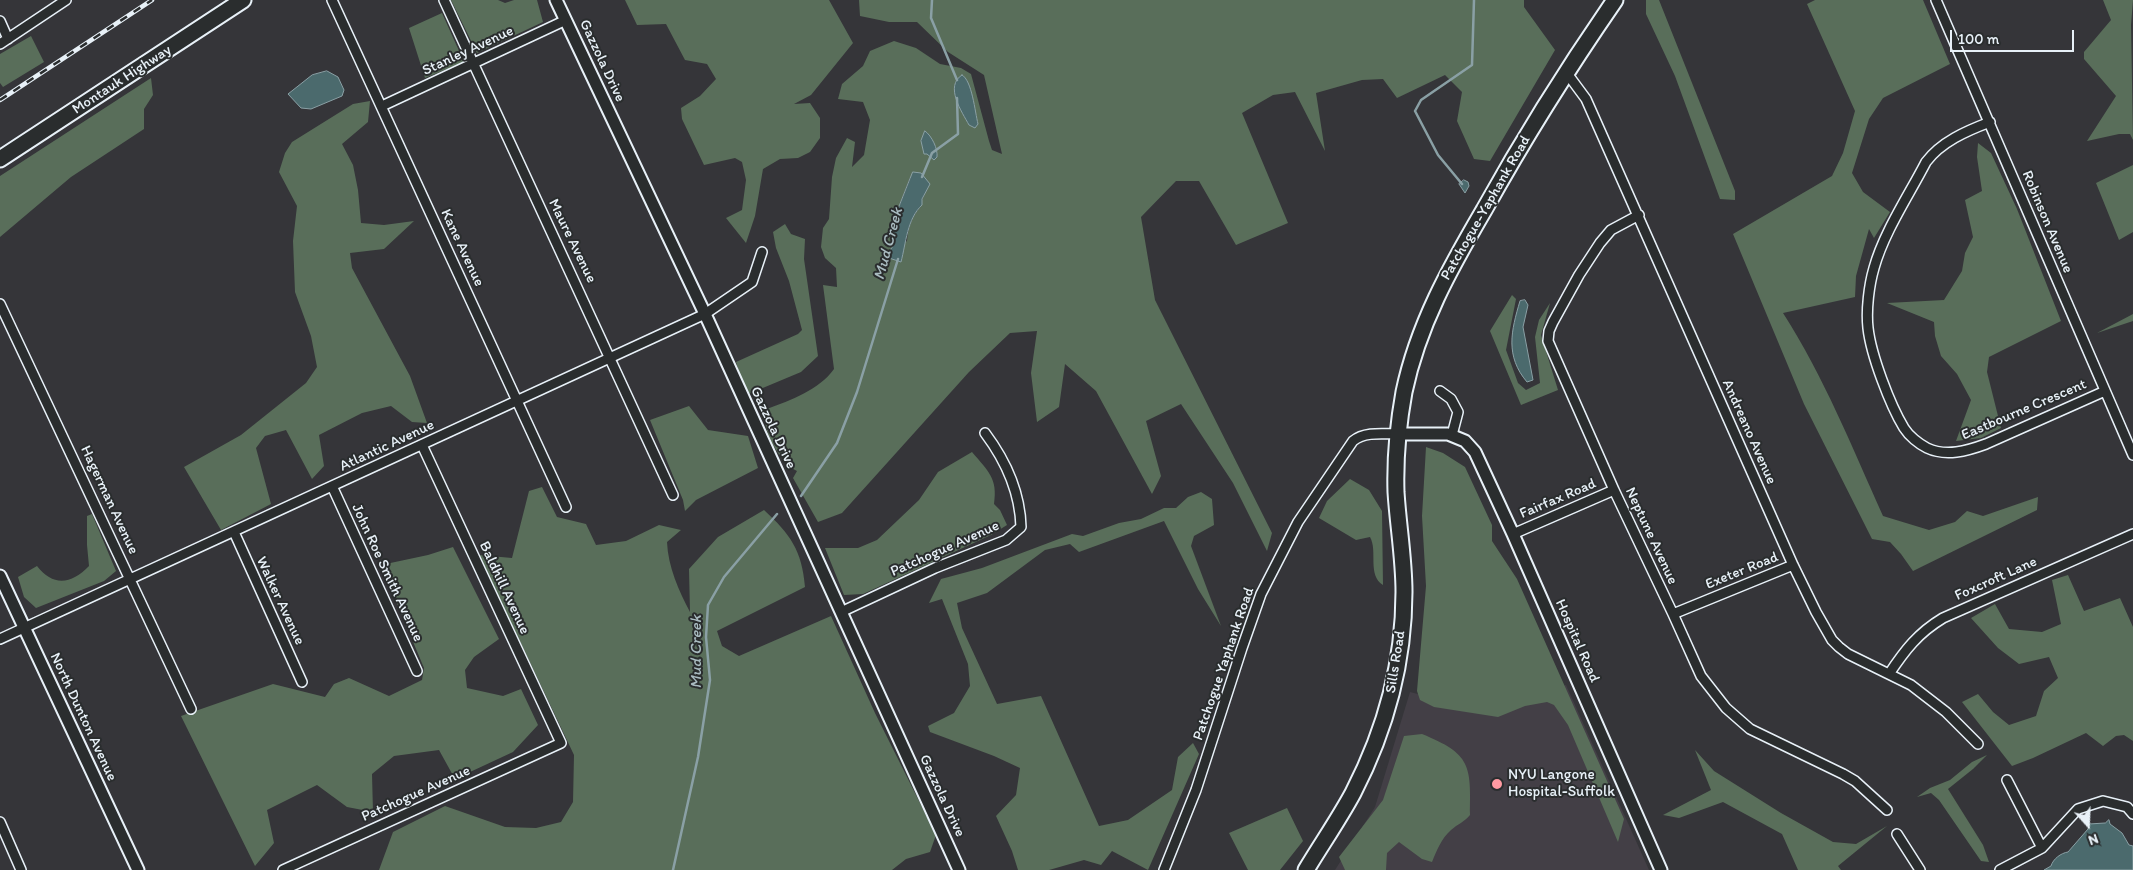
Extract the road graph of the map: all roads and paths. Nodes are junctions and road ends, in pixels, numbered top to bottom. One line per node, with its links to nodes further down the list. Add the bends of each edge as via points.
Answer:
1 (66, 0): 10 (street)
2 (243, 0): 16 (main road, Montauk Highway)
3 (332, 0): 14 (street, Kane Avenue)
4 (444, 0): 12 (street, Maure Avenue)
5 (556, 0): 8 (street, Gazzola Drive)
6 (1615, 0): 13 (main road, Patchogue-Yaphank Road)
7 (1936, 0): 15 (street, Robinson Avenue)
8 (566, 20): 12 (street, Stanley Avenue); 20 (street, Gazzola Drive)
9 (0, 21): 10 (street)
10 (8, 39): 11 (street)
11 (0, 44)
12 (473, 64): 14 (street, Stanley Avenue); 21 (street, Maure Avenue)
13 (1566, 72): 17 (street, Andreano Avenue, via 1586,99); 26 (main road, Patchogue-Yaphank Road, via 1438,292 1408,376)
14 (382, 106): 24 (street, Kane Avenue)
15 (1990, 122): 23 (street, Robinson Avenue); 23 (street, Eastbourne Crescent, via 1966,132 1932,154 1888,232 1874,268 1868,326 1882,379 1904,428 1926,447 1950,453 1986,444)
16 (0, 159)
17 (1638, 215): 31 (street, Neptune Avenue, via 1611,230 1600,243 1549,331 1548,341); 37 (street, Andreano Avenue)
18 (762, 252): 20 (street, Atlantic Avenue, via 752,282)
19 (0, 304): 39 (street, Hagerman Avenue)
20 (705, 314): 21 (street, Atlantic Avenue); 40 (street, Gazzola Drive)
21 (610, 358): 24 (street, Atlantic Avenue); 32 (street, Maure Avenue)
22 (1440, 391): 27 (street, via 1451,399 1458,412)
23 (2105, 391): 29 (street, Robinson Avenue)
24 (518, 400): 28 (street, Atlantic Avenue); 33 (street, Kane Avenue)
25 (985, 433): 40 (street, Patchogue Avenue, via 1010,475 1021,509 1021,527 1006,540 935,568)
26 (1399, 434): 27 (street); 60 (street, Patchogue Yaphank Road, via 1369,434 1353,441 1298,522 1262,594 1196,790); 61 (main road, Sills Road, via 1396,492 1404,608 1391,694 1353,793)
27 (1452, 435): 35 (street, Hospital Road, via 1476,452)
28 (422, 445): 30 (street, Atlantic Avenue); 48 (street, Baldhill Avenue)
29 (2133, 455)
30 (332, 486): 34 (street, Atlantic Avenue); 44 (street, John Roe Smith Avenue)
31 (1614, 490): 35 (street, Fairfax Road); 41 (street, Neptune Avenue)
32 (674, 495)
33 (566, 507)
34 (234, 532): 39 (street, Atlantic Avenue); 46 (street, Walker Avenue)
35 (1513, 534): 62 (street, Hospital Road)
36 (2133, 534): 45 (street, Foxcroft Lane, via 1943,618 1925,629)
37 (1793, 565): 41 (street, Exeter Road); 45 (street, Andreano Avenue, via 1832,640 1848,654)
38 (0, 576): 42 (street, North Dunton Avenue)
39 (131, 579): 42 (street, Atlantic Avenue); 47 (street, Hagerman Avenue)
40 (841, 612): 59 (street, Gazzola Drive)
41 (1673, 614): 51 (street, Neptune Avenue, via 1700,676 1726,708 1750,729 1855,781)
42 (25, 628): 43 (street, Atlantic Avenue); 57 (street, North Dunton Avenue)
43 (0, 639)
44 (417, 671)
45 (1889, 674): 49 (street, Andreano Avenue, via 1911,685 1946,712)
46 (302, 682)
47 (191, 709)
48 (561, 743): 58 (street, Patchogue Avenue)
49 (1978, 744)
50 (2007, 780): 55 (street)
51 (1887, 810)
52 (2133, 814): 55 (street, via 2127,807 2103,801 2078,809)
53 (0, 822): 56 (street)
54 (1897, 834): 63 (street)
55 (2042, 848): 64 (street)
56 (21, 870)
57 (138, 870)
58 (283, 870)
59 (960, 870)
60 (1164, 870)
61 (1306, 870)
62 (1661, 870)
63 (1920, 870)
64 (2000, 870)

